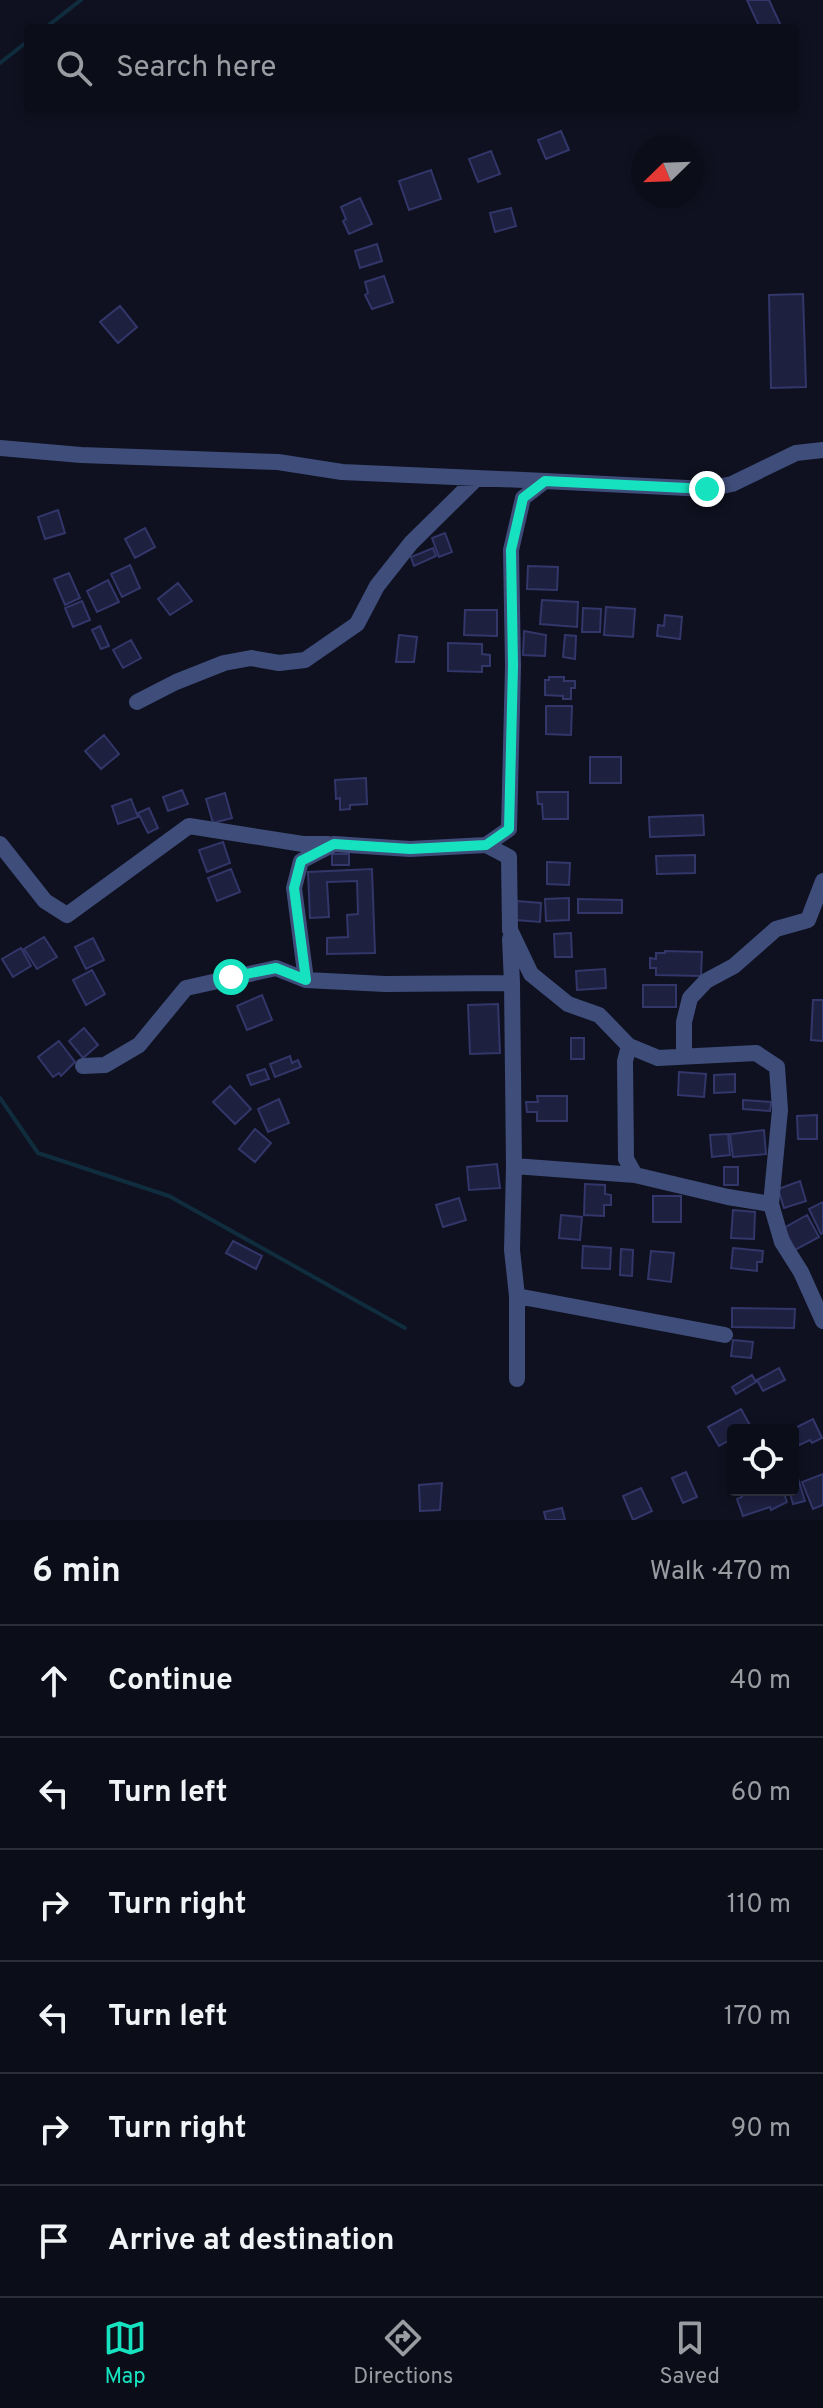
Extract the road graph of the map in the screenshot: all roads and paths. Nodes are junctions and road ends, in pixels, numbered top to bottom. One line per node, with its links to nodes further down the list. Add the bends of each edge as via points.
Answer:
1 (0, 448): 3 (street)
2 (823, 450): 4 (street, via 796,453 732,484 707,489)
3 (477, 478): 4 (street); 5 (street, via 411,543 377,586 357,624 305,660 224,663)
4 (545, 481): 8 (street, via 523,498 511,550 509,829)
5 (137, 702)
6 (0, 844): 7 (street, via 45,901 67,915 189,826)
7 (334, 844): 8 (street, via 410,849); 11 (street, via 301,861 294,888)
8 (486, 845): 10 (street, via 509,857)
9 (823, 881): 14 (street, via 808,920 776,929 690,998)
10 (510, 930): 12 (street); 13 (street, via 531,974 568,1004 599,1015)
11 (306, 980): 12 (street); 15 (street, via 276,968 186,988 139,1045 105,1065)
12 (512, 983): 16 (street)
13 (629, 1046): 14 (street, via 658,1058); 17 (street, via 626,1159)
14 (684, 1055): 18 (street, via 756,1053 777,1067 780,1110)
15 (83, 1066)
16 (514, 1166): 17 (street); 19 (street)
17 (635, 1175): 18 (street)
18 (771, 1204): 20 (street, via 782,1242)
19 (517, 1296): 21 (street); 22 (street)
20 (823, 1321)
21 (725, 1335)
22 (517, 1379)

